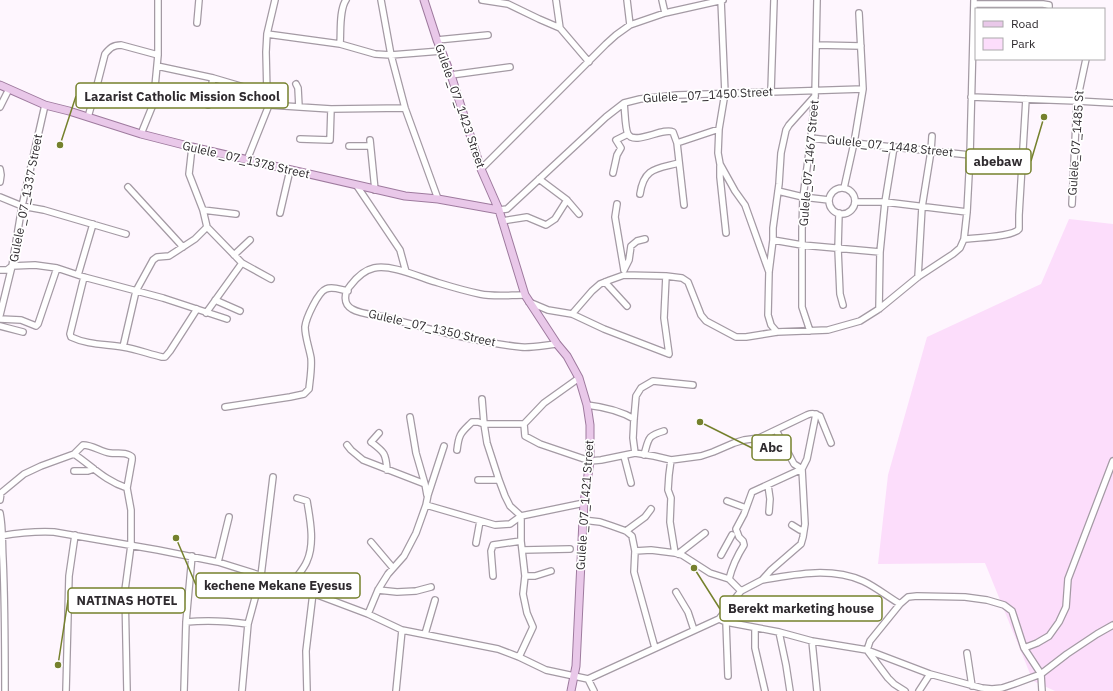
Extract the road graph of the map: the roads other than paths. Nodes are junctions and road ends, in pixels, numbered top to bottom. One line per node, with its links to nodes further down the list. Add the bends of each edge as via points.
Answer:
1 (158, 0): 31 (street)
2 (199, 0): 20 (street)
3 (275, 0): 23 (street)
4 (346, 0): 26 (street, via 342,10)
5 (381, 0): 32 (street)
6 (424, 0): 25 (main road, Gulele _07_1423 Street)
7 (482, 0): 22 (street, via 508,4)
8 (556, 0): 22 (street)
9 (627, 0): 21 (street)
10 (662, 0): 18 (street)
11 (693, 0): 16 (street)
12 (722, 0): 16 (street); 46 (street)
13 (774, 0): 44 (street)
14 (817, 0): 27 (street, Gulele_07_1467 Street)
15 (974, 2): 17 (street, via 1043,4); 30 (street)
16 (694, 6): 18 (street)
17 (1049, 7)
18 (665, 13): 21 (street)
19 (859, 14): 28 (street)
20 (197, 23)
21 (630, 25): 34 (street)
22 (560, 28): 34 (street)
23 (267, 34): 26 (street); 48 (street)
24 (488, 35): 25 (street)
25 (437, 40): 29 (main road, Gulele _07_1423 Street)
26 (340, 44): 32 (street, via 375,54)
27 (816, 45): 28 (street); 47 (street, Gulele_07_1467 Street)
28 (861, 46): 42 (street)
29 (441, 51): 32 (street); 37 (main road, Gulele _07_1423 Street)
30 (974, 51): 50 (street)
31 (158, 54): 35 (street); 45 (street, via 121,45 109,49 105,54)
32 (391, 55): 61 (street)
33 (1086, 60): 53 (street, Gulele_07_1485 St)
34 (589, 62): 80 (street)
35 (157, 66): 38 (street); 65 (street, via 152,107)
36 (510, 67): 37 (street)
37 (451, 75): 80 (main road, Gulele _07_1423 Street)
38 (213, 78): 48 (street); 49 (street)
39 (296, 84): 60 (street)
40 (0, 85): 41 (main road, Gulele _07_1378 Street)
41 (9, 89): 58 (main road, Gulele _07_1378 Street); 59 (street)
42 (863, 89): 47 (street, Gulele _07_1450 Street); 71 (street)
43 (131, 91): 45 (street, via 114,98)
44 (771, 91): 46 (street, Gulele _07_1450 Street); 47 (street, Gulele _07_1450 Street)
45 (95, 93): 63 (street)
46 (725, 93): 54 (street, Gulele _07_1450 Street, via 677,95); 64 (street)
47 (815, 93): 68 (street, Gulele_07_1467 Street); 90 (street, via 786,130)
48 (267, 94): 57 (street)
49 (209, 97): 52 (street); 56 (street)
50 (971, 97): 51 (street); 76 (street)
51 (1026, 99): 53 (street); 117 (street, via 1019,229 1009,234)
52 (186, 100)
53 (1077, 101): 55 (street); 100 (street, Gulele_07_1485 St)
54 (624, 103): 66 (street); 84 (street, Gulele _07_1450 Street)
55 (1113, 103)
56 (208, 104)
57 (269, 104): 60 (street); 77 (street)
58 (45, 105): 63 (main road, Gulele _07_1378 Street); 102 (street, Gulele _07_1337 Street)
59 (0, 107)
60 (299, 107): 62 (street)
61 (405, 108): 62 (street); 94 (street)
62 (331, 109): 69 (street, via 330,140)
63 (88, 117): 65 (main road, Gulele _07_1378 Street)
64 (719, 129): 70 (street); 79 (street)
65 (141, 134): 74 (main road, Gulele _07_1378 Street)
66 (628, 134): 70 (street, via 633,138 639,138 671,131); 83 (street, via 616,140 621,148)
67 (932, 136): 75 (street)
68 (811, 138): 71 (street, Gulele_07_1448 Street); 93 (street, Gulele_07_1467 Street)
69 (300, 139)
70 (677, 143): 78 (street)
71 (854, 143): 73 (street, Gulele_07_1448 Street); 88 (street)
72 (349, 146): 89 (street, via 370,143)
73 (894, 147): 75 (street, Gulele_07_1448 Street); 98 (street)
74 (192, 148): 77 (main road, Gulele _07_1378 Street); 104 (street, via 189,174)
75 (931, 151): 76 (street, Gulele_07_1448 Street); 103 (street)
76 (970, 154): 106 (street)
77 (247, 160): 82 (main road, Gulele _07_1378 Street)
78 (679, 163): 91 (street, via 649,172 642,182); 101 (street)
79 (720, 164): 114 (street); 130 (street, via 746,205)
80 (481, 168): 105 (main road, Gulele _07_1423 Street)
81 (0, 169): 85 (street)
82 (290, 170): 86 (main road, Gulele _07_1378 Street); 107 (street)
83 (613, 174)
84 (539, 179): 95 (street); 105 (street, Gulele _07_1450 Street, via 507,209)
85 (0, 182)
86 (358, 186): 89 (main road, Gulele _07_1378 Street); 129 (street, via 400,250)
87 (128, 187): 121 (street)
88 (844, 188): 96 (street, via 832,192); 97 (street, via 854,195)
89 (376, 190): 94 (main road, Gulele _07_1378 Street)
90 (778, 191): 93 (street); 119 (street)
91 (640, 194)
92 (0, 197): 102 (street)
93 (803, 197): 96 (street); 120 (street, Gulele_07_1467 Street)
94 (438, 199): 105 (main road, Gulele _07_1378 Street)
95 (567, 200): 110 (street); 111 (street, via 555,219 546,225 527,217)
96 (829, 200): 108 (street, via 835,212)
97 (855, 202): 98 (street); 108 (street, via 850,210 843,214)
98 (885, 202): 103 (street); 123 (street)
99 (617, 204): 131 (street, via 615,217)
100 (1072, 204)
101 (684, 205)
102 (22, 206): 112 (street); 126 (street, Gulele _07_1337 Street)
103 (922, 207): 106 (street); 135 (street)
104 (203, 210): 109 (street); 113 (street)
105 (499, 210): 111 (main road, Gulele _07_1421 Street)
106 (967, 212): 117 (street)
107 (280, 213)
108 (839, 213): 122 (street)
109 (236, 214)
110 (579, 214)
111 (502, 221): 140 (main road, Gulele _07_1421 Street)
112 (93, 224): 115 (street); 132 (street)
113 (206, 227): 121 (street); 124 (street)
114 (726, 233)
115 (126, 234)
116 (645, 239): 131 (street, via 631,246)
117 (964, 239): 135 (street, via 960,248 953,254)
118 (250, 240): 124 (street)
119 (773, 240): 120 (street); 130 (street)
120 (802, 245): 122 (street); 154 (street, Gulele_07_1467 Street, via 802,307)
121 (183, 247): 138 (street, via 169,256 155,258)
122 (838, 249): 123 (street); 143 (street)
123 (880, 252): 146 (street)
124 (234, 255): 125 (street)
125 (242, 263): 136 (street); 141 (street)
126 (12, 266): 127 (street, via 35,265); 128 (street, via 7,270); 149 (street, Gulele _07_1337 Street)
127 (57, 268): 132 (street); 151 (street, via 36,326 21,320)
128 (0, 270)
129 (406, 272): 139 (street, via 385,267 373,268 360,276); 140 (street, via 480,294)
130 (769, 272): 156 (street, via 768,315)
131 (624, 273): 133 (street); 137 (street)
132 (78, 275): 134 (street)
133 (666, 276): 150 (street, via 664,318 669,354); 156 (street, via 682,278 688,282 701,315 706,321 736,337)
134 (84, 277): 138 (street); 158 (street, via 71,337 92,344)
135 (918, 277): 146 (street)
136 (271, 279)
137 (605, 282): 144 (street); 150 (street, via 592,291)
138 (136, 291): 145 (street); 158 (street)
139 (348, 291): 157 (street, Gulele _07_1350 Street, via 346,302 356,311 471,340 522,347); 163 (street, via 326,289 315,302 305,325 310,358 310,389 304,394 290,397)
140 (525, 295): 142 (main road, Gulele _07_1421 Street)
141 (215, 300): 147 (street); 148 (street)
142 (529, 302): 150 (street, via 548,310); 157 (main road, Gulele _07_1421 Street)
143 (842, 305)
144 (627, 306)
145 (197, 309): 148 (street); 158 (street, via 168,355 162,358)
146 (879, 309): 154 (street, via 860,322 828,330)
147 (240, 311)
148 (206, 313): 152 (street)
149 (0, 314)
150 (572, 314)
151 (0, 319)
152 (227, 319)
153 (0, 326): 155 (street)
154 (810, 331): 156 (street)
155 (23, 332)
156 (777, 332)
157 (557, 344): 159 (main road, Gulele _07_1421 Street)
158 (123, 347)
159 (579, 378): 162 (main road, Gulele _07_1421 Street); 168 (street, via 544,403)
160 (692, 385): 166 (street, via 654,381 641,388 636,396)
161 (482, 399): 167 (street)
162 (587, 405): 166 (street, via 607,408); 181 (main road, Gulele _07_1421 Street)
163 (224, 407)
164 (816, 414): 169 (street, via 807,415); 172 (street, via 820,416); 184 (street, via 807,459)
165 (410, 417): 191 (street, via 416,453)
166 (634, 419): 176 (street)
167 (484, 424): 168 (street); 175 (street, via 472,422 461,432); 189 (street)
168 (524, 424): 181 (street, via 525,436 540,444)
169 (776, 430): 180 (street, via 701,456); 184 (street, via 794,464)
170 (664, 431): 178 (street, via 649,438)
171 (379, 433): 185 (street, via 371,442 382,451 386,458)
172 (831, 443)
173 (347, 445): 185 (street, via 363,460)
174 (444, 446): 195 (street)
175 (457, 450)
176 (635, 453): 178 (street); 179 (street)
177 (74, 454): 183 (street); 193 (street, via 83,445 87,445 132,457); 194 (street, via 24,474)
178 (644, 454): 180 (street)
179 (624, 456): 181 (street); 190 (street)
180 (671, 460): 223 (street, via 668,490 671,498 670,522)
181 (590, 461): 199 (main road, Gulele _07_1421 Street)
182 (1113, 461): 255 (street, via 1068,579 1066,607 1059,622 1049,636 1037,644)
183 (94, 469): 186 (street); 193 (street, via 114,483)
184 (802, 469): 192 (street); 210 (street)
185 (387, 470): 191 (street)
186 (74, 471)
187 (273, 476): 229 (street)
188 (478, 480): 189 (street)
189 (499, 480): 205 (street, via 510,506)
190 (631, 483)
191 (425, 484): 195 (street)
192 (768, 485): 201 (street, via 752,492); 203 (street)
193 (127, 488): 219 (street, via 131,510)
194 (0, 492): 197 (street)
195 (428, 495): 200 (street)
196 (297, 498): 234 (street, via 307,501 311,543 307,561)
197 (0, 500)
198 (727, 501): 201 (street)
199 (584, 502): 205 (street); 207 (main road, Gulele _07_1421 Street)
200 (426, 505): 208 (street); 227 (street, via 408,549)
201 (746, 508): 215 (street, via 736,530)
202 (651, 509): 211 (street, via 645,517)
203 (769, 512)
204 (0, 513): 214 (street)
205 (521, 516): 208 (street, via 510,524 495,525); 216 (street)
206 (229, 517): 226 (street)
207 (583, 520): 211 (street, via 600,522); 261 (main road, Gulele _07_1421 Street)
208 (480, 521): 218 (street)
209 (792, 525): 210 (street)
210 (804, 530): 233 (street, via 801,544)
211 (626, 531): 222 (street, via 632,536)
212 (705, 533): 223 (street)
213 (75, 535): 214 (street, via 39,532); 219 (street); 267 (street, via 69,576)
214 (1, 536): 266 (street, via 5,594)
215 (739, 537): 224 (street, via 730,534); 232 (street, via 744,545)
216 (521, 541): 221 (street); 230 (street, via 493,545)
217 (371, 542): 227 (street)
218 (476, 543)
219 (131, 545): 225 (street); 268 (street, via 125,590)
220 (570, 548): 221 (street)
221 (523, 550): 231 (street)
222 (635, 551): 223 (street, via 651,550); 254 (street, via 634,572)
223 (677, 554): 232 (street, via 710,573)
224 (722, 555)
225 (192, 556): 226 (street); 244 (street)
226 (218, 562): 229 (street)
227 (393, 568): 236 (street)
228 (551, 571): 231 (street)
229 (261, 576): 234 (street); 246 (street)
230 (493, 576)
231 (525, 576): 258 (street, via 523,594 533,627)
232 (729, 579): 237 (street)
233 (762, 580): 237 (street); 241 (street, via 826,572 846,575 864,582)
234 (291, 585): 239 (street)
235 (431, 587): 236 (street, via 416,591)
236 (378, 590): 242 (street)
237 (741, 591): 243 (street)
238 (676, 592): 250 (street, via 688,612)
239 (313, 593): 242 (street); 271 (street, via 306,651)
240 (435, 600): 252 (street)
241 (900, 604): 255 (street, via 912,596 965,597 1004,605 1012,612); 256 (street, via 870,641)
242 (368, 614): 249 (street)
243 (719, 619): 245 (street); 250 (street)
244 (186, 622): 246 (street); 269 (street)
245 (726, 622): 248 (street); 262 (street)
246 (248, 624): 270 (street)
247 (1113, 625): 260 (street, via 1066,654)
248 (755, 628): 251 (street); 275 (street, via 755,648)
249 (402, 630): 252 (street); 272 (street)
250 (694, 630): 254 (street)
251 (779, 632): 253 (street); 276 (street)
252 (425, 634): 258 (street, via 498,649)
253 (812, 641): 256 (street); 277 (street)
254 (655, 648): 263 (street)
255 (1024, 648): 260 (street)
256 (867, 650): 259 (street); 278 (street, via 888,678)
257 (968, 653): 264 (street)
258 (519, 657): 261 (street, via 546,670)
259 (930, 674): 264 (street); 279 (street)
260 (1041, 674): 265 (street); 280 (street)
261 (574, 676): 263 (street); 273 (main road, Gulele _07_1421 Street)
262 (728, 676)
263 (588, 679): 274 (street)
264 (972, 686): 265 (street)
265 (992, 690)
266 (5, 691)
267 (66, 691)
268 (127, 691)
269 (184, 691)
270 (242, 691)
271 (307, 691)
272 (396, 691)
273 (571, 691)
274 (594, 691)
275 (765, 691)
276 (790, 691)
277 (817, 691)
278 (905, 691)
279 (919, 691)
280 (1042, 691)

